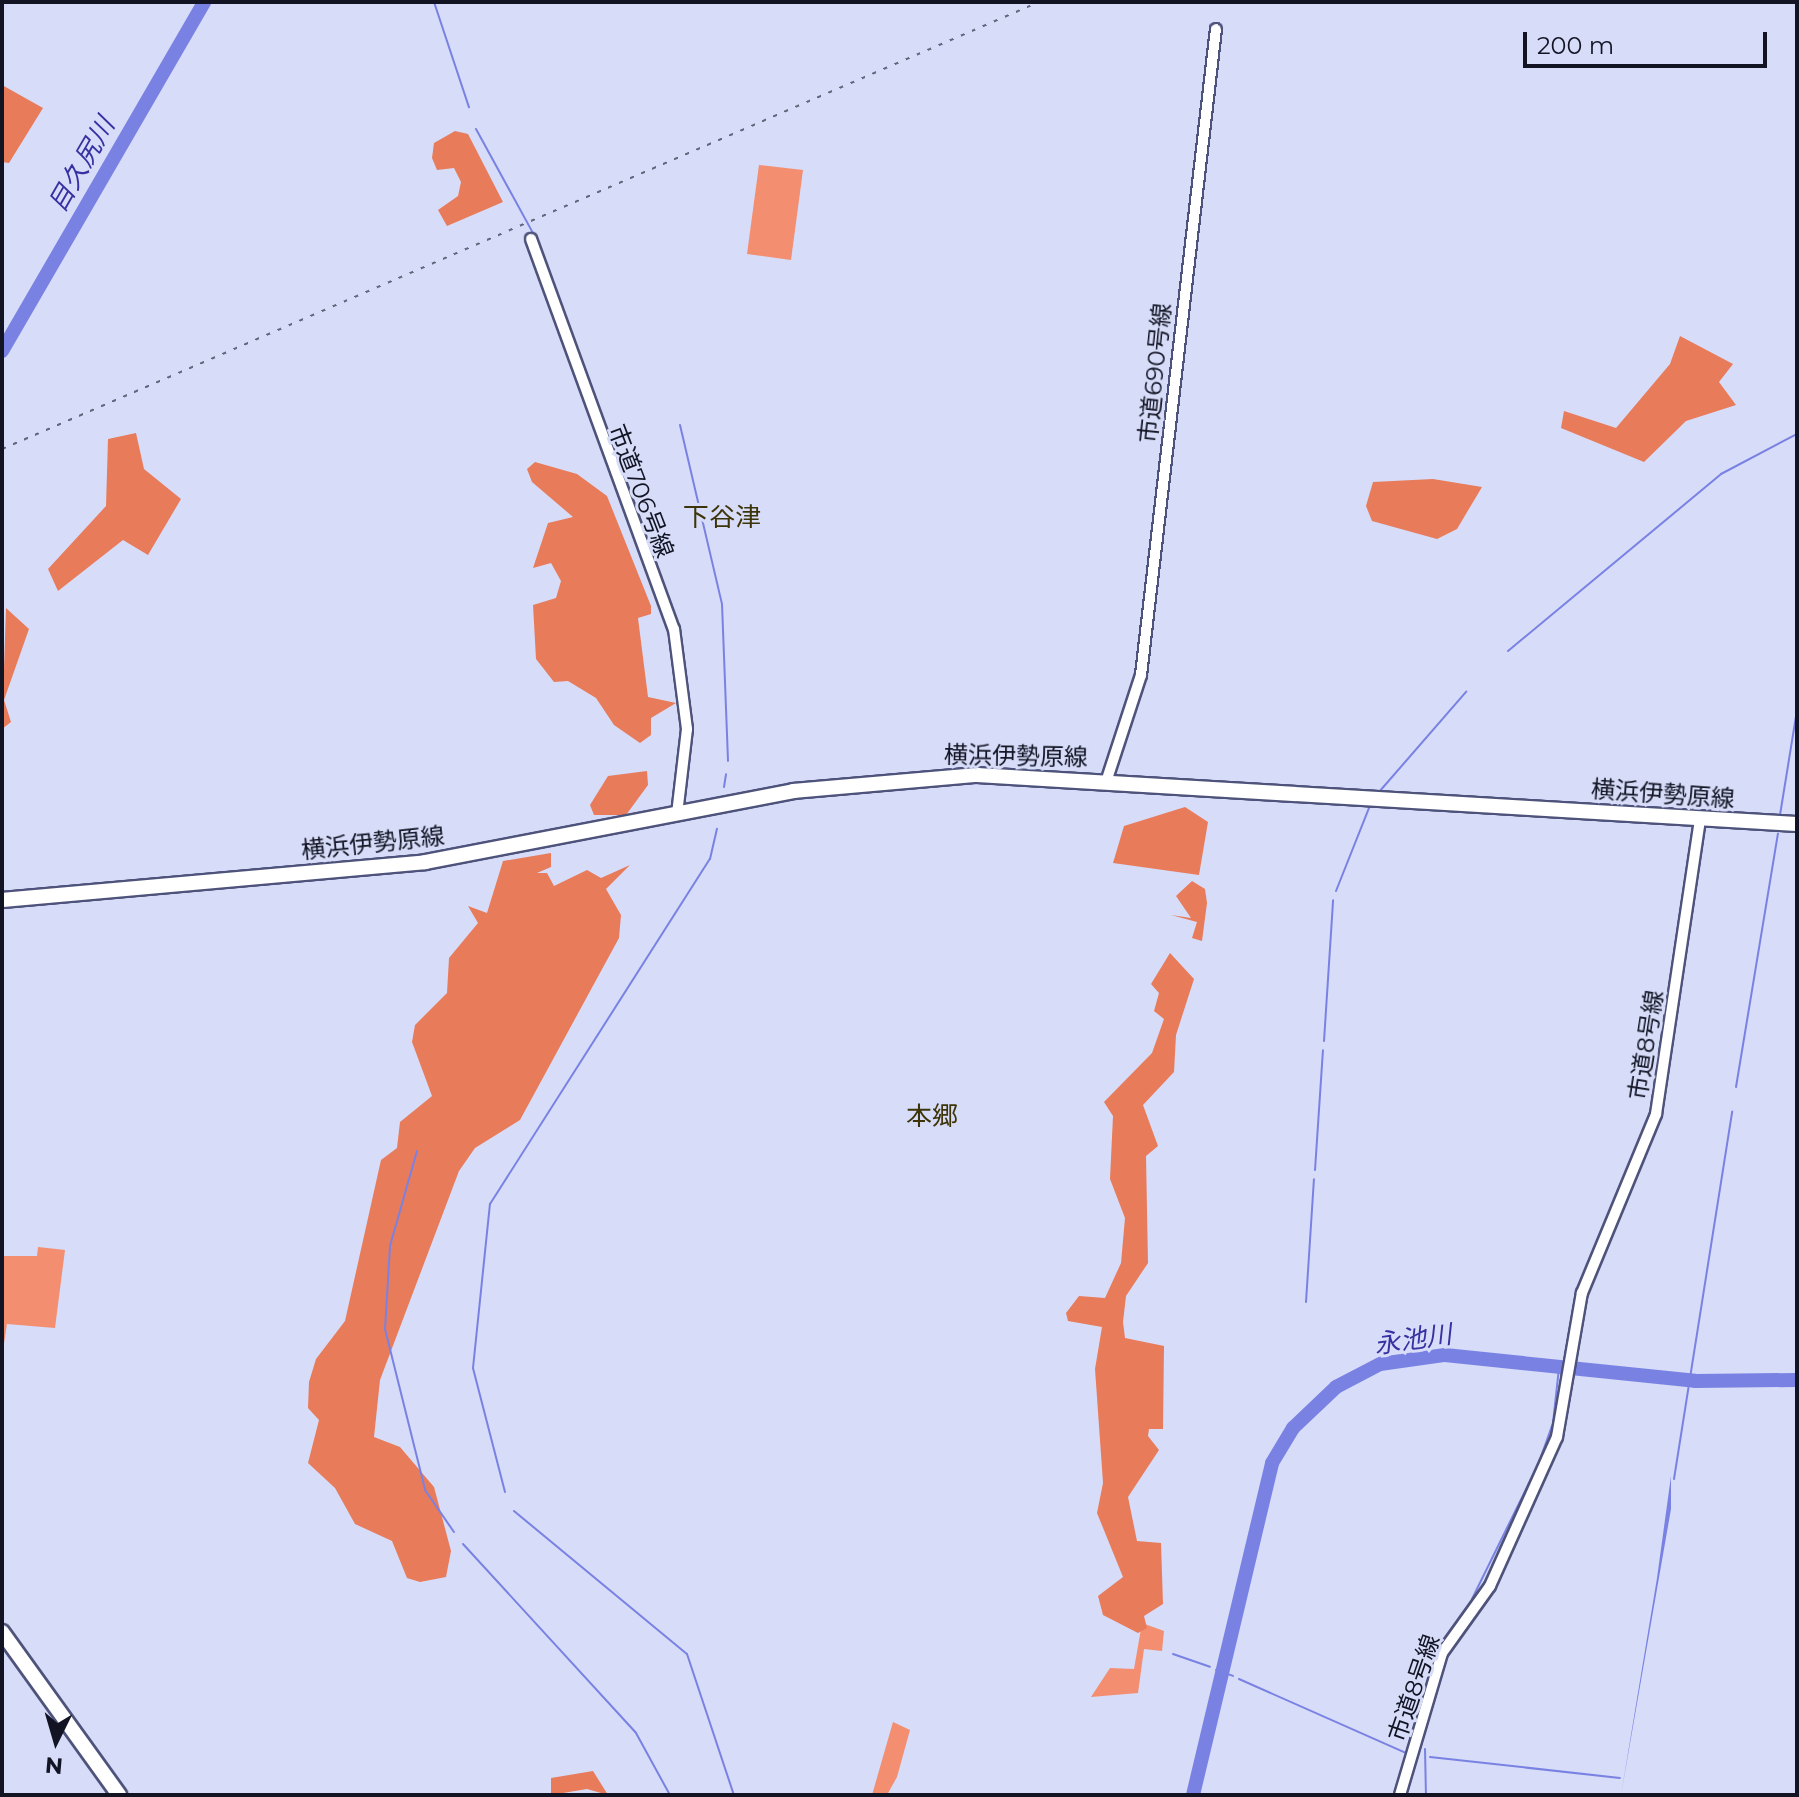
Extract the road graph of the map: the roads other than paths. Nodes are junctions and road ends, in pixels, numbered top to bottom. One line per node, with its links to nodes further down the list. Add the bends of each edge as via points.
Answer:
1 (1216, 29): 3 (street, 市道690号線, via 1141,675)
2 (531, 239): 4 (street, 市道706号線, via 674,629 685,684 685,762)
3 (1107, 779): 4 (main road, 横浜伊勢原線, via 891,780); 5 (main road, 横浜伊勢原線)
4 (677, 814): 7 (main road, 横浜伊勢原線, via 434,860)
5 (1700, 818): 6 (main road, 横浜伊勢原線); 12 (street, 市道8号線, via 1661,1098 1582,1293 1557,1437 1506,1553 1442,1653)
6 (1797, 824)
7 (241, 878): 8 (main road, 横浜伊勢原線); 9 (main road, 横浜伊勢原線)
8 (2, 891)
9 (2, 900)
10 (2, 1632): 11 (main road)
11 (119, 1795)
12 (1400, 1795)

